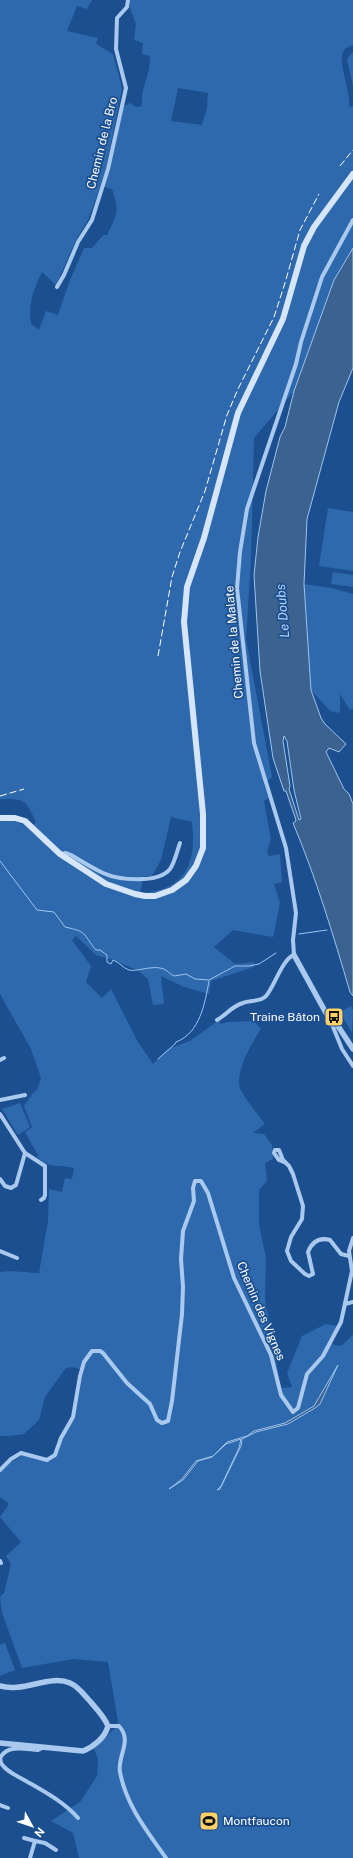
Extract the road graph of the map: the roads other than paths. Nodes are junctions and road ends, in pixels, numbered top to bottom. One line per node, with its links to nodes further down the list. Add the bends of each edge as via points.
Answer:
1 (128, 0): 4 (street, Chemin de la Bro, via 127,7 117,18 116,49 126,88 108,169 92,220 78,242)
2 (353, 174): 7 (main road, via 314,227 304,246 283,319 238,413 204,538 187,587 184,622 204,836 199,859 186,880 178,887 163,894 145,896 106,884)
3 (353, 220): 8 (street, Chemin de la Malate, via 322,277 296,364 247,509 237,588 254,743 286,848 296,914)
4 (57, 287)
5 (0, 818): 7 (main road, via 15,818 25,822)
6 (180, 843): 7 (street, via 168,872 150,879 121,878 104,874 71,855)
7 (60, 854)
8 (294, 955): 9 (street, via 290,956 265,998 236,1006); 10 (street, via 326,1013)
9 (217, 1020)
10 (333, 1020): 11 (street); 12 (street, via 331,1026)
11 (353, 1049)
12 (353, 1066)
13 (25, 1094): 14 (street)
14 (0, 1100)
15 (0, 1114): 16 (street)
16 (25, 1153): 18 (street, via 16,1185 8,1187); 19 (street, via 45,1166 45,1195)
17 (286, 1163): 22 (street, via 293,1174 303,1206 297,1229 288,1244 287,1251 291,1261 305,1274 313,1274 308,1252 314,1242 320,1239 330,1240 340,1254)
18 (0, 1179)
19 (41, 1200)
20 (353, 1238): 22 (street, Chemin des Vignes)
21 (0, 1251): 23 (street)
22 (349, 1256): 24 (street, Chemin des Vignes)
23 (17, 1258)
24 (352, 1271): 26 (street, Chemin des Vignes)
25 (353, 1302): 26 (street)
26 (345, 1304): 27 (street, Chemin des Vignes, via 339,1328 323,1356 307,1374 298,1408 293,1412 281,1395 271,1355 234,1278 208,1193 201,1181 195,1181 194,1201 183,1231 182,1314 168,1421 162,1423 157,1420 150,1404 127,1382 103,1353 92,1351 84,1362 80,1376 74,1417 61,1438 56,1455 47,1460 21,1453)
27 (0, 1470)
28 (0, 1686): 29 (street, via 16,1688 52,1681 69,1682 83,1693)
29 (108, 1726): 31 (street, via 103,1737 91,1748 83,1751); 39 (street, via 118,1726 123,1731 125,1744 119,1767 122,1784 132,1807)
30 (0, 1743): 31 (street)
31 (42, 1748): 34 (street, via 11,1748 0,1758 0,1764 70,1809)
32 (0, 1805): 33 (street)
33 (8, 1808)
34 (78, 1818)
35 (24, 1838): 36 (street)
36 (35, 1841): 37 (street, via 45,1843); 38 (street)
37 (56, 1850)
38 (30, 1858)
39 (166, 1858)

